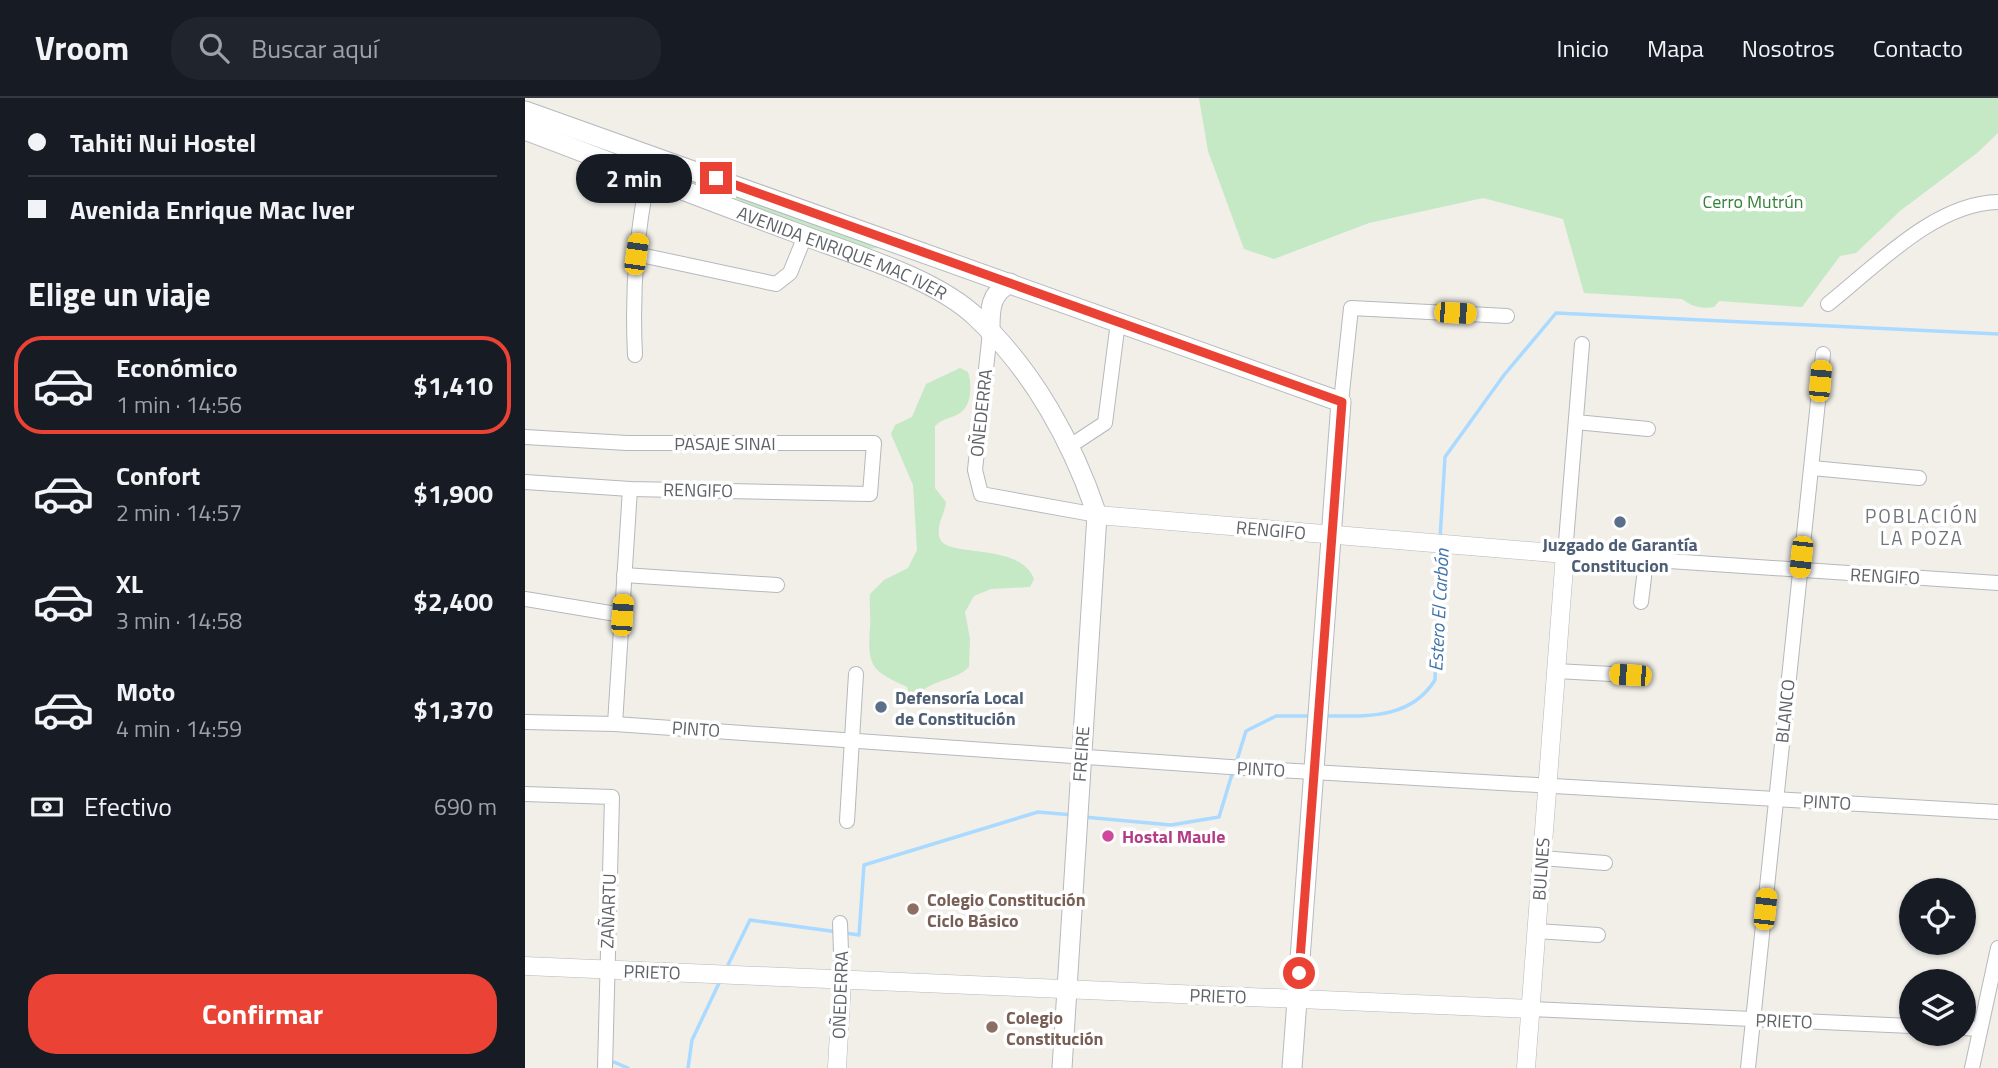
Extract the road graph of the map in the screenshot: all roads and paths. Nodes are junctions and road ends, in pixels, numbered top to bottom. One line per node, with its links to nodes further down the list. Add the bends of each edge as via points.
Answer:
1 (525, 113): 3 (main road, AVENIDA ENRIQUE MAC IVER)
2 (525, 130): 4 (main road, AVENIDA ENRIQUE MAC IVER)
3 (690, 169): 5 (main road); 8 (main road, AVENIDA ENRIQUE MAC IVER)
4 (648, 177): 5 (main road, AVENIDA ENRIQUE MAC IVER); 9 (street)
5 (683, 191): 7 (main road, AVENIDA ENRIQUE MAC IVER)
6 (1998, 202): 14 (street, via 1973,204 1938,218)
7 (805, 236): 9 (street, via 790,273 776,284); 11 (main road, AVENIDA ENRIQUE MAC IVER)
8 (898, 244): 10 (main road, AVENIDA ENRIQUE MAC IVER); 11 (main road)
9 (636, 254): 20 (street)
10 (926, 254): 12 (main road, AVENIDA ENRIQUE MAC IVER); 13 (main road)
11 (864, 258): 13 (main road, AVENIDA ENRIQUE MAC IVER)
12 (1010, 284): 16 (main road, AVENIDA ENRIQUE MAC IVER); 17 (main road, via 992,301)
13 (942, 294): 17 (main road, AVENIDA ENRIQUE MAC IVER, via 976,316)
14 (1828, 304)
15 (1507, 316): 21 (street, via 1351,307)
16 (1118, 322): 21 (main road, AVENIDA ENRIQUE MAC IVER); 25 (street, via 1107,418 1100,428)
17 (990, 332): 25 (main road, FREIRE, via 1024,373); 31 (street, OÑEDERRA, via 975,470)
18 (1582, 344): 22 (street, BULNES)
19 (1822, 354): 26 (street, BLANCO)
20 (635, 355)
21 (1342, 402): 33 (main road)
22 (1576, 422): 23 (street); 34 (street, BULNES)
23 (1648, 429)
24 (525, 437): 30 (street, PASAJE SINAI, via 627,443 874,443)
25 (1070, 446): 32 (main road, FREIRE)
26 (1812, 468): 27 (street); 36 (street, BLANCO)
27 (1919, 478)
28 (525, 482): 29 (street, RENGIFO)
29 (629, 489): 30 (street, RENGIFO); 37 (street)
30 (870, 494)
31 (981, 494): 32 (street, RENGIFO)
32 (1097, 515): 33 (street, RENGIFO); 49 (main road, FREIRE)
33 (1333, 536): 34 (street, RENGIFO); 50 (main road)
34 (1565, 554): 35 (street, RENGIFO); 43 (street, BULNES)
35 (1646, 561): 36 (street, RENGIFO); 41 (street)
36 (1800, 571): 38 (street, RENGIFO); 53 (street, BLANCO)
37 (624, 575): 39 (street); 42 (street)
38 (1998, 583)
39 (777, 585)
40 (525, 599): 42 (street)
41 (1641, 602)
42 (622, 615): 47 (street)
43 (1556, 671): 45 (street); 51 (street, BULNES)
44 (856, 674): 48 (street)
45 (1630, 675)
46 (525, 722): 47 (street, PINTO)
47 (615, 724): 48 (street, PINTO)
48 (853, 739): 49 (street, PINTO); 55 (street)
49 (1081, 756): 50 (street, PINTO); 65 (main road, FREIRE)
50 (1314, 772): 51 (street, PINTO); 66 (main road)
51 (1548, 785): 53 (street, PINTO); 56 (street, BULNES)
52 (525, 794): 63 (street, ZAÑARTU, via 612,797)
53 (1776, 799): 54 (street, PINTO); 68 (street, BLANCO)
54 (1998, 812)
55 (847, 821)
56 (1542, 858): 57 (street); 59 (street, BULNES)
57 (1605, 863)
58 (840, 923): 64 (street, OÑEDERRA)
59 (1537, 931): 60 (street); 67 (street, BULNES)
60 (1598, 935)
61 (1998, 948): 71 (street)
62 (525, 966): 63 (street, PRIETO)
63 (606, 970): 64 (street, PRIETO); 72 (street, ZAÑARTU)
64 (842, 980): 65 (street, PRIETO); 73 (street, OÑEDERRA)
65 (1068, 990): 66 (street, PRIETO); 74 (main road, FREIRE)
66 (1297, 1000): 67 (street, PRIETO); 75 (main road)
67 (1531, 1009): 68 (street, PRIETO); 76 (street, BULNES)
68 (1753, 1020): 69 (street, PRIETO); 77 (street, BLANCO)
69 (1899, 1026)
70 (1976, 1029): 71 (street)
71 (1980, 1029): 78 (street)
72 (605, 1068)
73 (837, 1068)
74 (1062, 1068)
75 (1292, 1068)
76 (1526, 1068)
77 (1748, 1068)
78 (1972, 1068)

